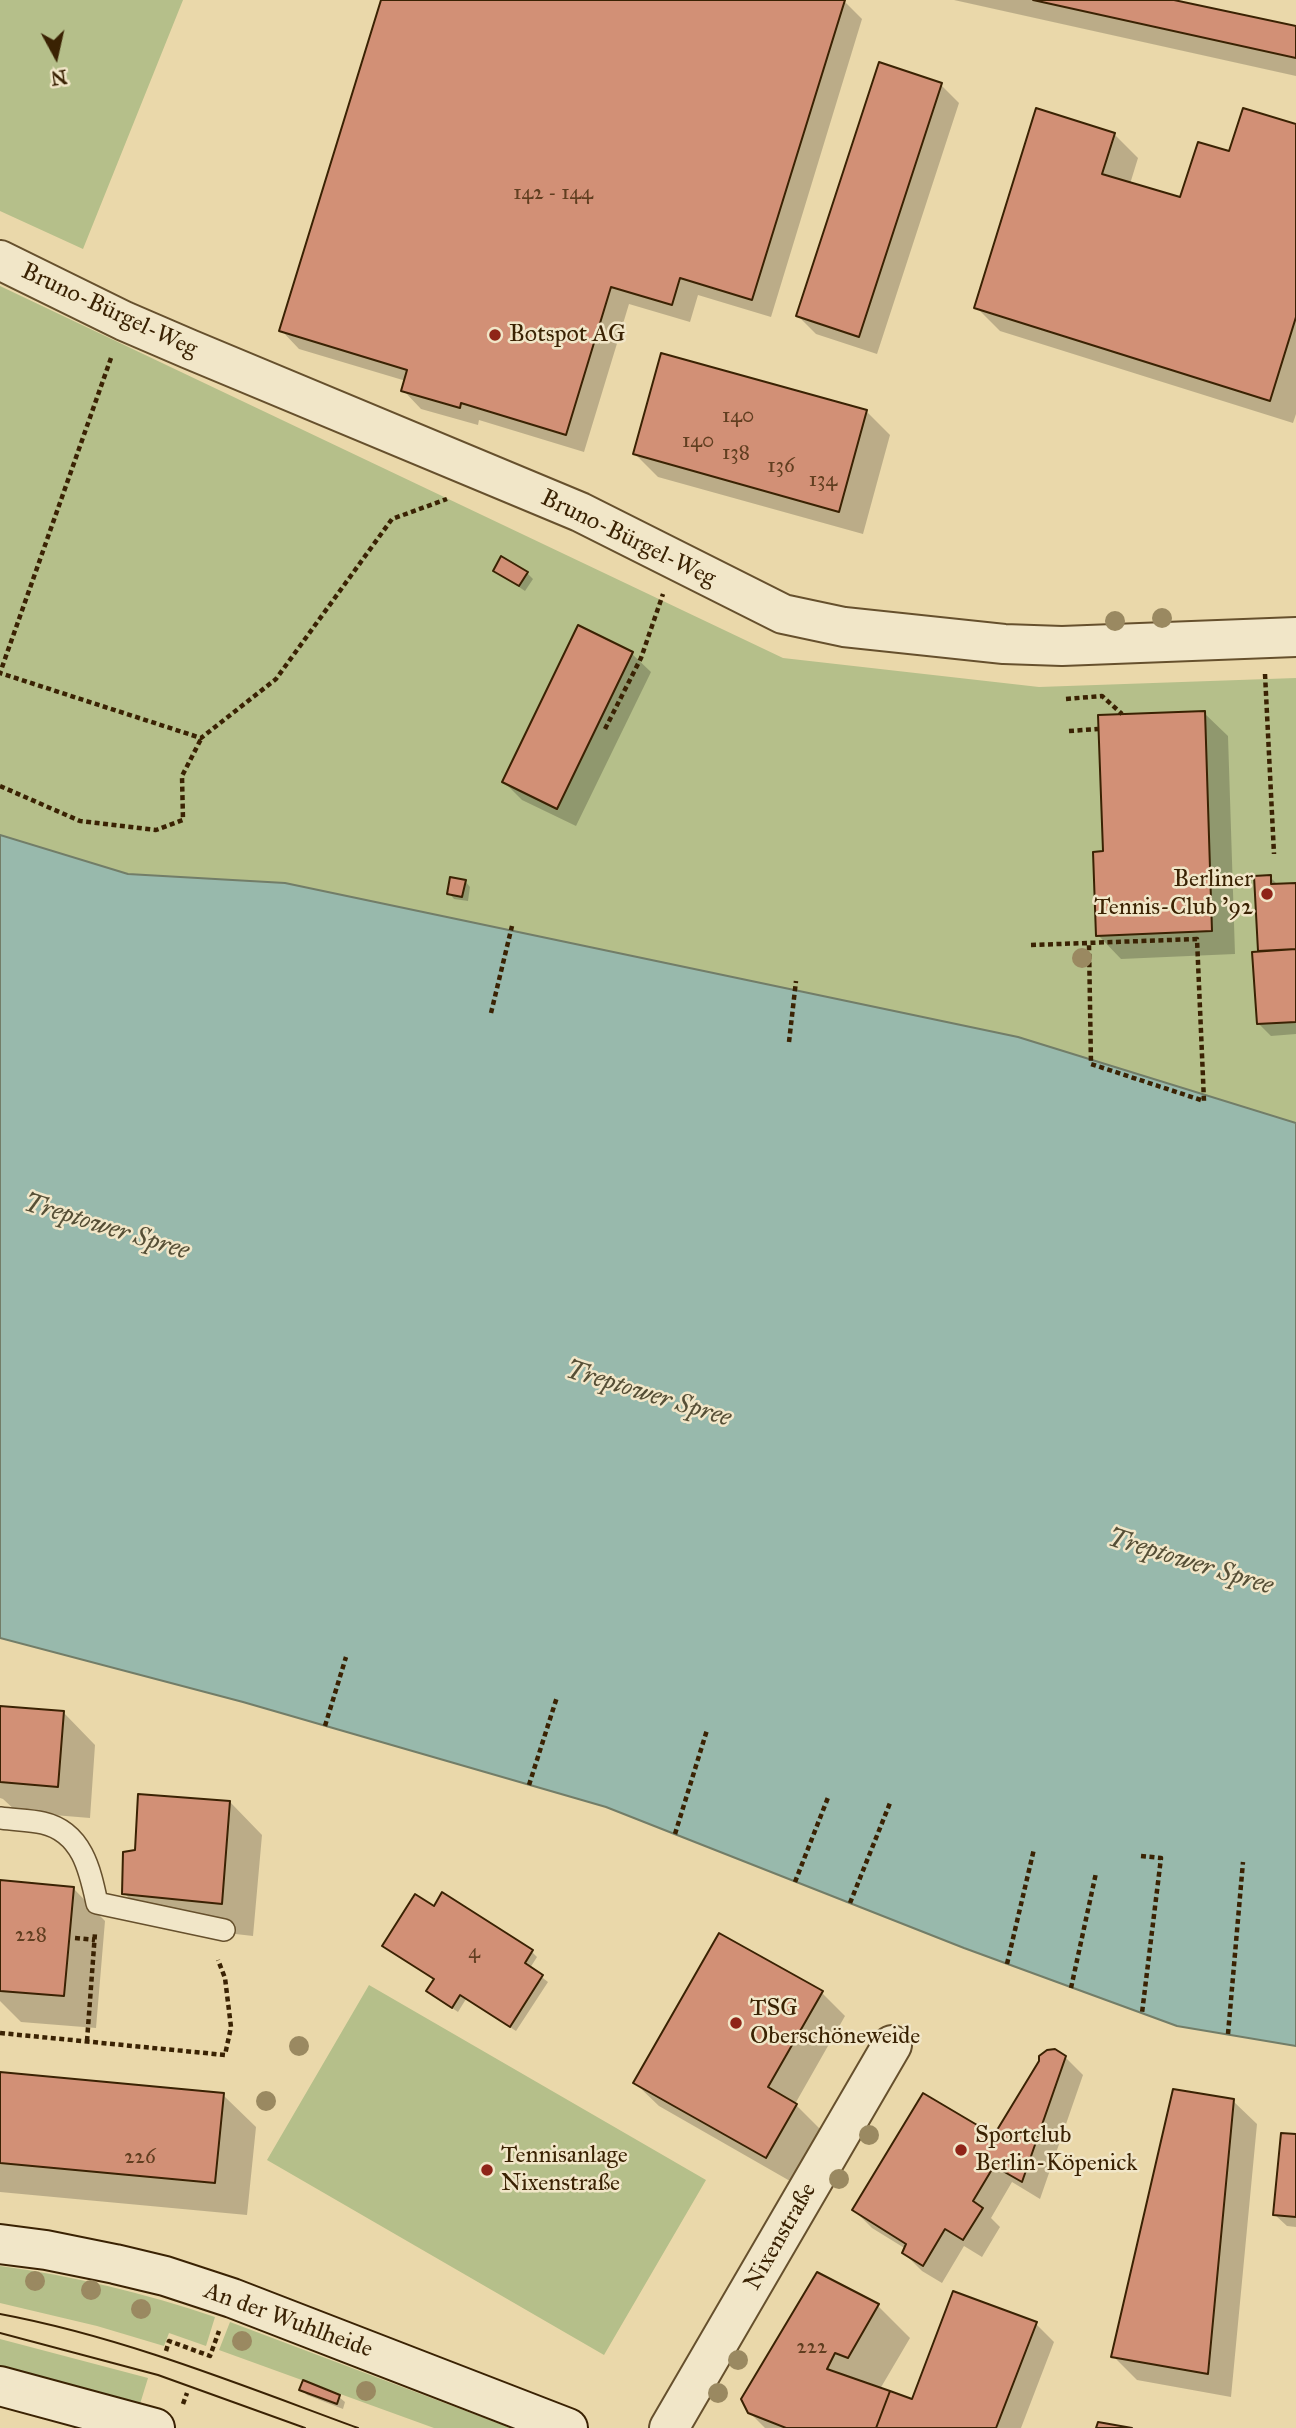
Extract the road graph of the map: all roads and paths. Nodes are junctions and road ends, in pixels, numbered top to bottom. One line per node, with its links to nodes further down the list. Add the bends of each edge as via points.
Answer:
1 (0, 260): 2 (street, Bruno-Bürgel-Weg)
2 (124, 321): 3 (street, Bruno-Bürgel-Weg); 6 (path)
3 (502, 479): 4 (street, Bruno-Bürgel-Weg); 12 (path, via 392,519 276,679)
4 (679, 562): 5 (street, Bruno-Bürgel-Weg, via 783,614 844,627 1062,646); 9 (path, via 660,599 641,657)
5 (1279, 638): 14 (path)
6 (0, 673): 12 (path)
7 (1066, 699): 8 (path, via 1102,696)
8 (1122, 714)
9 (605, 729)
10 (1098, 729): 11 (path)
11 (1069, 730)
12 (201, 738): 13 (path, via 182,776 183,820 156,830 79,821)
13 (0, 786)
14 (1274, 854)
15 (512, 926): 19 (path)
16 (1088, 944): 16 (path, via 1091,1064 1204,1101 1197,939); 17 (path)
17 (1031, 945)
18 (796, 981): 20 (path)
19 (491, 1013)
20 (789, 1042)
21 (346, 1657): 23 (path)
22 (557, 1698): 25 (path)
23 (325, 1726)
24 (707, 1730): 29 (path)
25 (529, 1785)
26 (830, 1795): 34 (path)
27 (890, 1803): 36 (path)
28 (0, 1818): 35 (lane, via 45,1823 68,1834 88,1863)
29 (675, 1834)
30 (1034, 1849): 41 (path)
31 (1141, 1856): 43 (path, via 1161,1858)
32 (1243, 1862): 45 (path)
33 (1096, 1873): 42 (path)
34 (795, 1882)
35 (97, 1903): 37 (lane); 40 (path)
36 (850, 1903)
37 (200, 1925): 38 (lane); 46 (path, via 225,1978 231,2027 225,2055)
38 (224, 1930)
39 (75, 1938): 40 (path)
40 (95, 1940): 46 (path)
41 (1007, 1964)
42 (1071, 1987)
43 (1142, 2014)
44 (0, 2033): 46 (path)
45 (1228, 2034)
46 (88, 2040)
47 (892, 2045): 54 (street, Nixenstraße)
48 (0, 2244): 53 (street, An der Wuhlheide, via 115,2264 232,2298)
49 (217, 2338): 50 (path, via 210,2358 169,2342)
50 (166, 2351)
51 (0, 2386): 52 (street)
52 (155, 2428)
53 (568, 2428)
54 (669, 2428)

